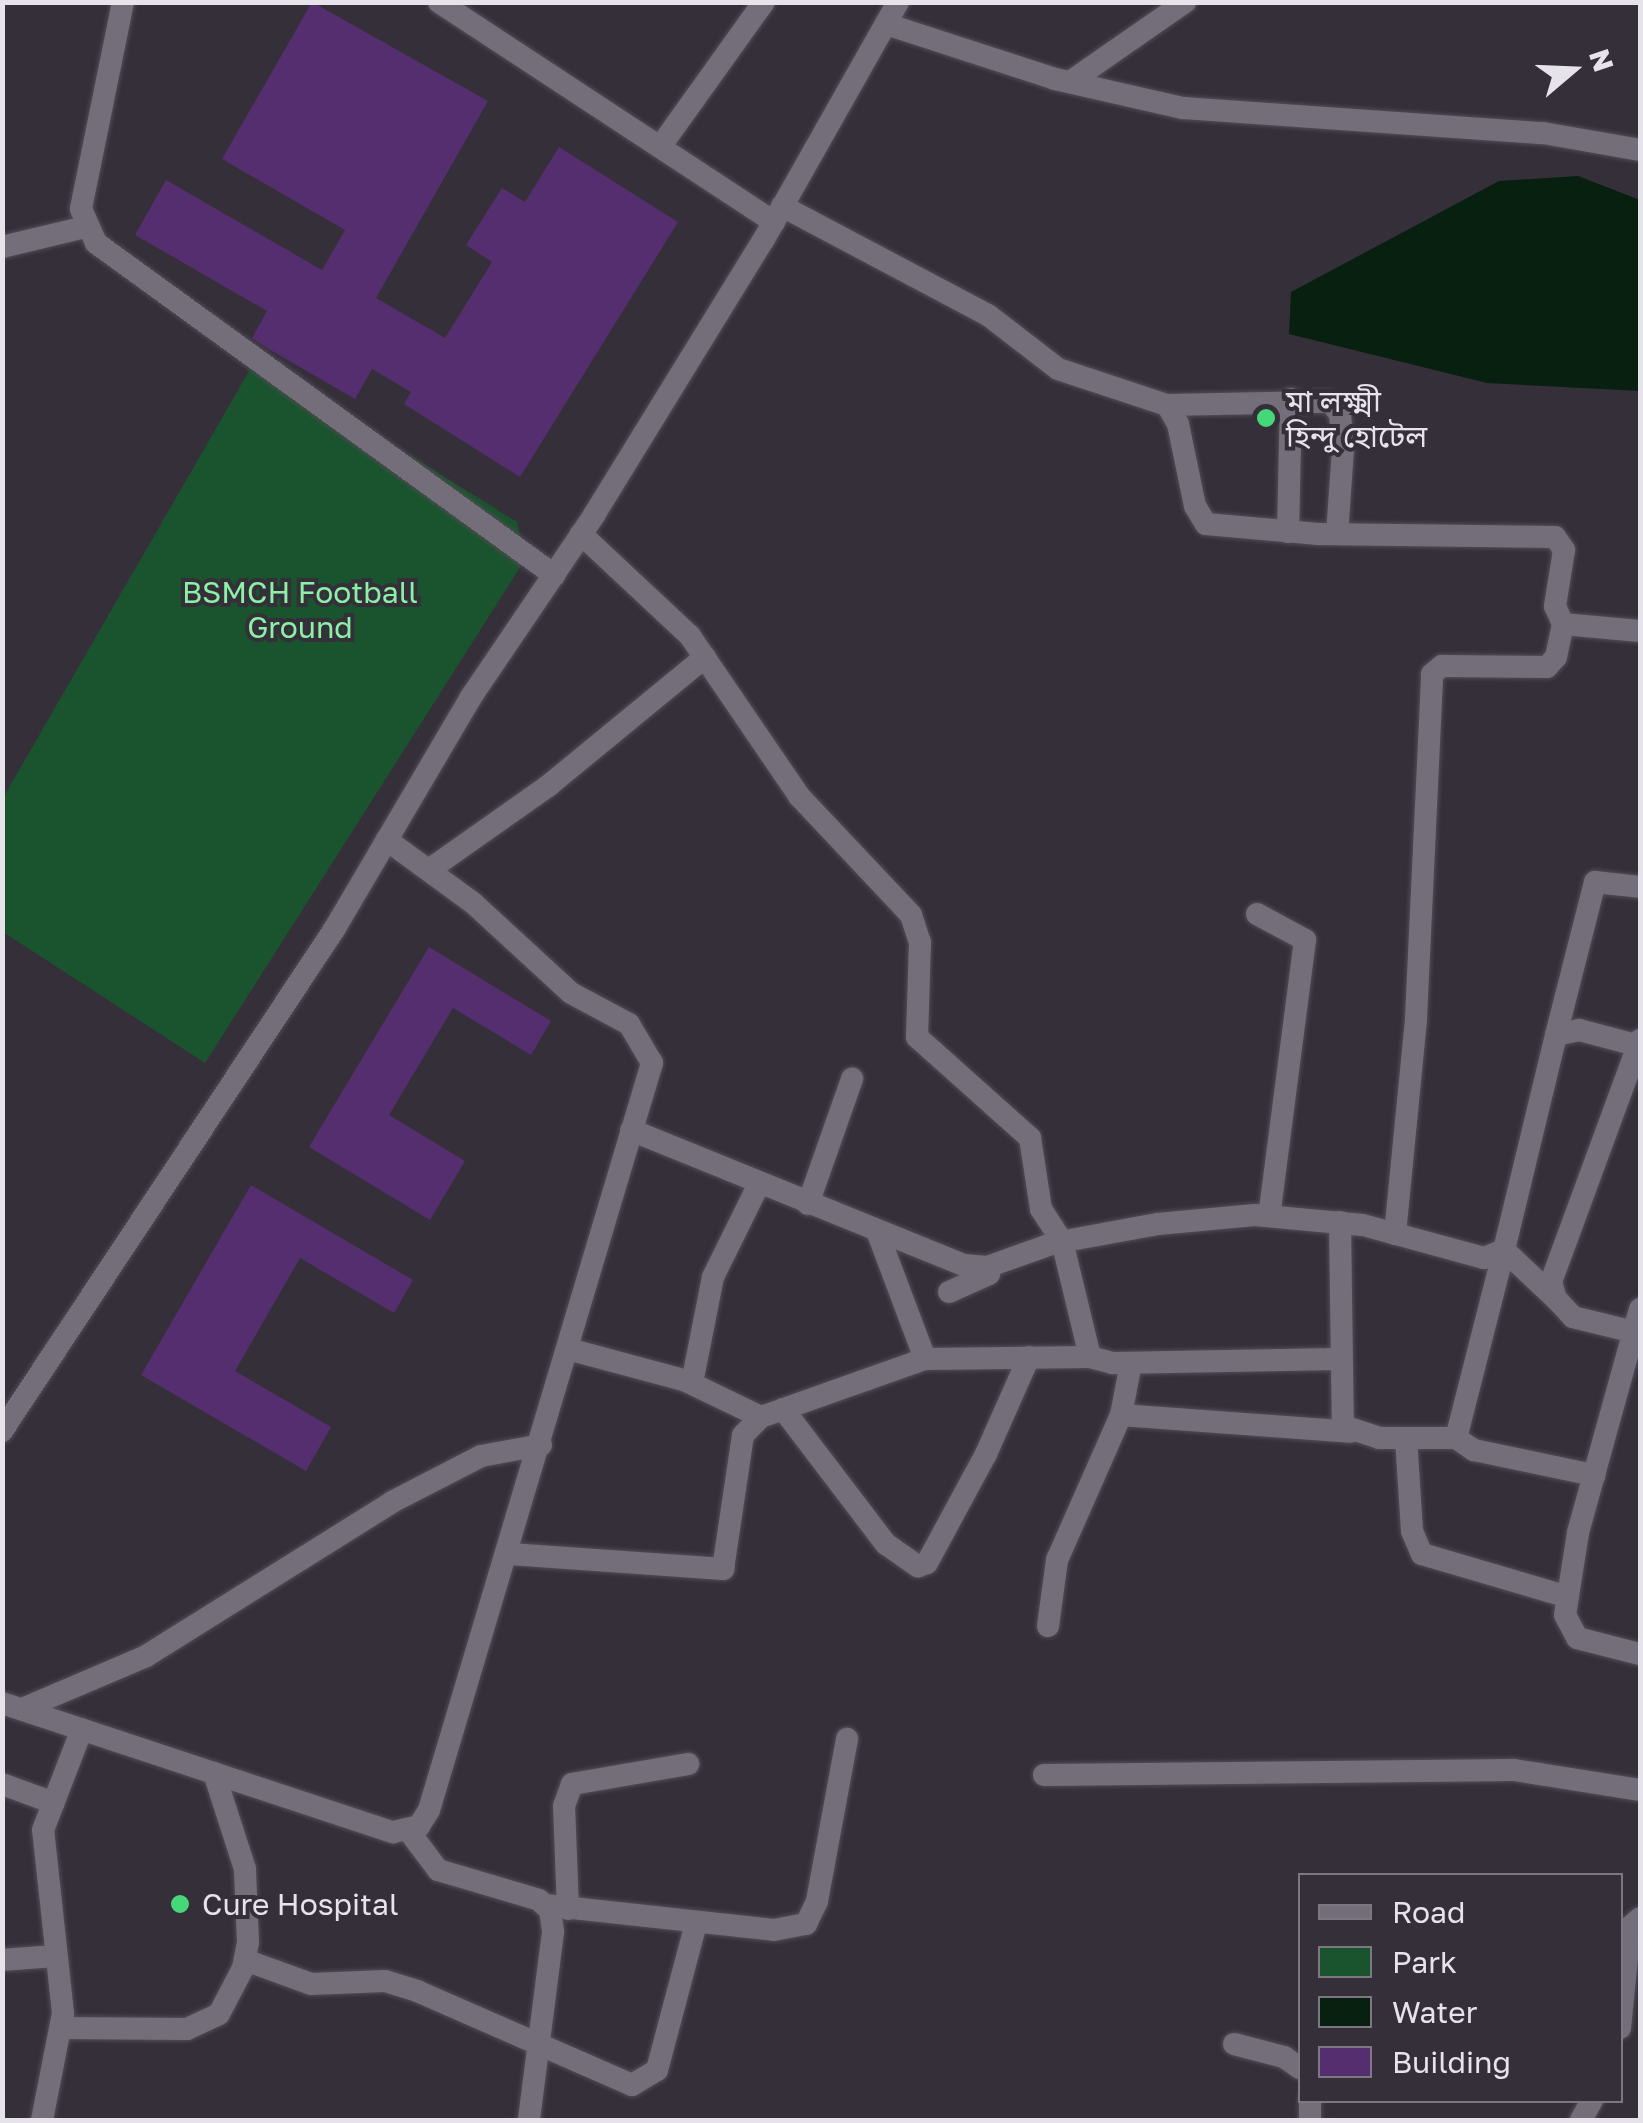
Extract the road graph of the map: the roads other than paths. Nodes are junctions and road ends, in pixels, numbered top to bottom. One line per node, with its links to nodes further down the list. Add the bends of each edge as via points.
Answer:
1 (122, 2): 11 (street, via 80,209)
2 (439, 2): 8 (street)
3 (764, 2): 8 (street)
4 (898, 2): 6 (street)
5 (1185, 2): 7 (street)
6 (886, 24): 7 (street); 10 (street)
7 (1070, 82): 9 (street, via 1218,112 1543,133)
8 (660, 146): 10 (street)
9 (1640, 150)
10 (778, 214): 14 (street, via 988,315 1058,370); 16 (street)
11 (85, 227): 12 (street); 18 (street, via 96,242 384,458)
12 (2, 247)
13 (1292, 399): 14 (street); 15 (street); 17 (street, via 1330,402 1340,414)
14 (1167, 405): 15 (street, via 1178,424 1198,516 1215,528)
15 (1288, 532): 17 (street)
16 (581, 534): 18 (street); 21 (street, via 662,606)
17 (1336, 534): 19 (street, via 1556,537 1564,550 1555,606)
18 (554, 575): 22 (street)
19 (1563, 624): 20 (street); 35 (street, via 1556,658 1547,667 1442,666 1432,674 1422,923)
20 (1640, 631)
21 (705, 657): 23 (street, via 548,786); 36 (street, via 799,796 911,915 920,942 917,1037 1024,1127 1042,1209)
22 (387, 840): 23 (street); 52 (street)
23 (429, 870): 29 (street, via 571,993 640,1035 652,1063)
24 (1640, 887): 26 (street, via 1604,879 1589,892)
25 (1257, 914): 32 (street, via 1305,940)
26 (1556, 1035): 27 (street, via 1579,1030); 37 (street)
27 (1640, 1044): 40 (street, via 1551,1282)
28 (852, 1079): 31 (street)
29 (631, 1130): 30 (street); 43 (street)
30 (759, 1184): 31 (street); 49 (street, via 713,1277)
31 (808, 1204): 34 (street)
32 (1269, 1216): 33 (street); 36 (street, via 1158,1224)
33 (1340, 1222): 35 (street); 47 (street)
34 (877, 1231): 38 (street, via 964,1264); 46 (street)
35 (1395, 1234): 37 (street, via 1472,1258)
36 (1062, 1241): 38 (street); 45 (street)
37 (1504, 1250): 40 (street); 55 (street)
38 (987, 1266): 39 (street, via 989,1274)
39 (949, 1292)
40 (1556, 1299): 42 (street, via 1586,1322)
41 (1640, 1309): 42 (street)
42 (1634, 1332): 57 (street)
43 (568, 1350): 49 (street); 56 (street)
44 (1029, 1356): 45 (street); 46 (street); 50 (street, via 986,1454 928,1563 918,1566 886,1544)
45 (1090, 1357): 48 (street)
46 (925, 1358): 50 (street)
47 (1340, 1359): 48 (street); 53 (street, via 1340,1416)
48 (1132, 1363): 51 (street)
49 (692, 1383): 50 (street)
50 (772, 1413): 58 (street, via 743,1434 723,1569)
51 (1121, 1415): 53 (street); 60 (street, via 1058,1560)
52 (4, 1425)
53 (1350, 1432): 54 (street)
54 (1406, 1438): 55 (street); 59 (street, via 1412,1531 1422,1554)
55 (1456, 1438): 57 (street, via 1474,1450)
56 (541, 1445): 58 (street); 62 (street, via 481,1456 392,1502 156,1650)
57 (1594, 1476): 59 (street)
58 (510, 1554): 71 (street, via 429,1810)
59 (1568, 1597): 61 (street, via 1565,1615 1577,1638)
60 (1048, 1626)
61 (1639, 1650)
62 (12, 1706): 63 (street)
63 (82, 1729): 66 (street); 70 (street)
64 (847, 1739): 74 (street, via 817,1901 806,1924 774,1930)
65 (688, 1764): 72 (street, via 572,1784 564,1806)
66 (214, 1772): 71 (street, via 394,1832); 77 (street, via 245,1869)
67 (1044, 1775): 69 (street, via 1514,1770)
68 (2, 1784): 70 (street)
69 (1640, 1790)
70 (54, 1803): 75 (street, via 42,1846)
71 (408, 1830): 72 (street, via 438,1870)
72 (556, 1907): 74 (street); 81 (street)
73 (1632, 1918): 78 (street)
74 (696, 1923): 81 (street, via 674,2023 651,2080 620,2082)
75 (55, 1956): 76 (street); 79 (street)
76 (2, 1960)
77 (245, 1960): 79 (street, via 210,2024); 81 (street, via 311,1984 385,1980)
78 (1623, 1998)
79 (62, 2028): 83 (street)
80 (1234, 2044): 82 (street, via 1284,2056)
81 (539, 2045): 84 (street)
82 (1298, 2066)
83 (42, 2120)
84 (529, 2120)

